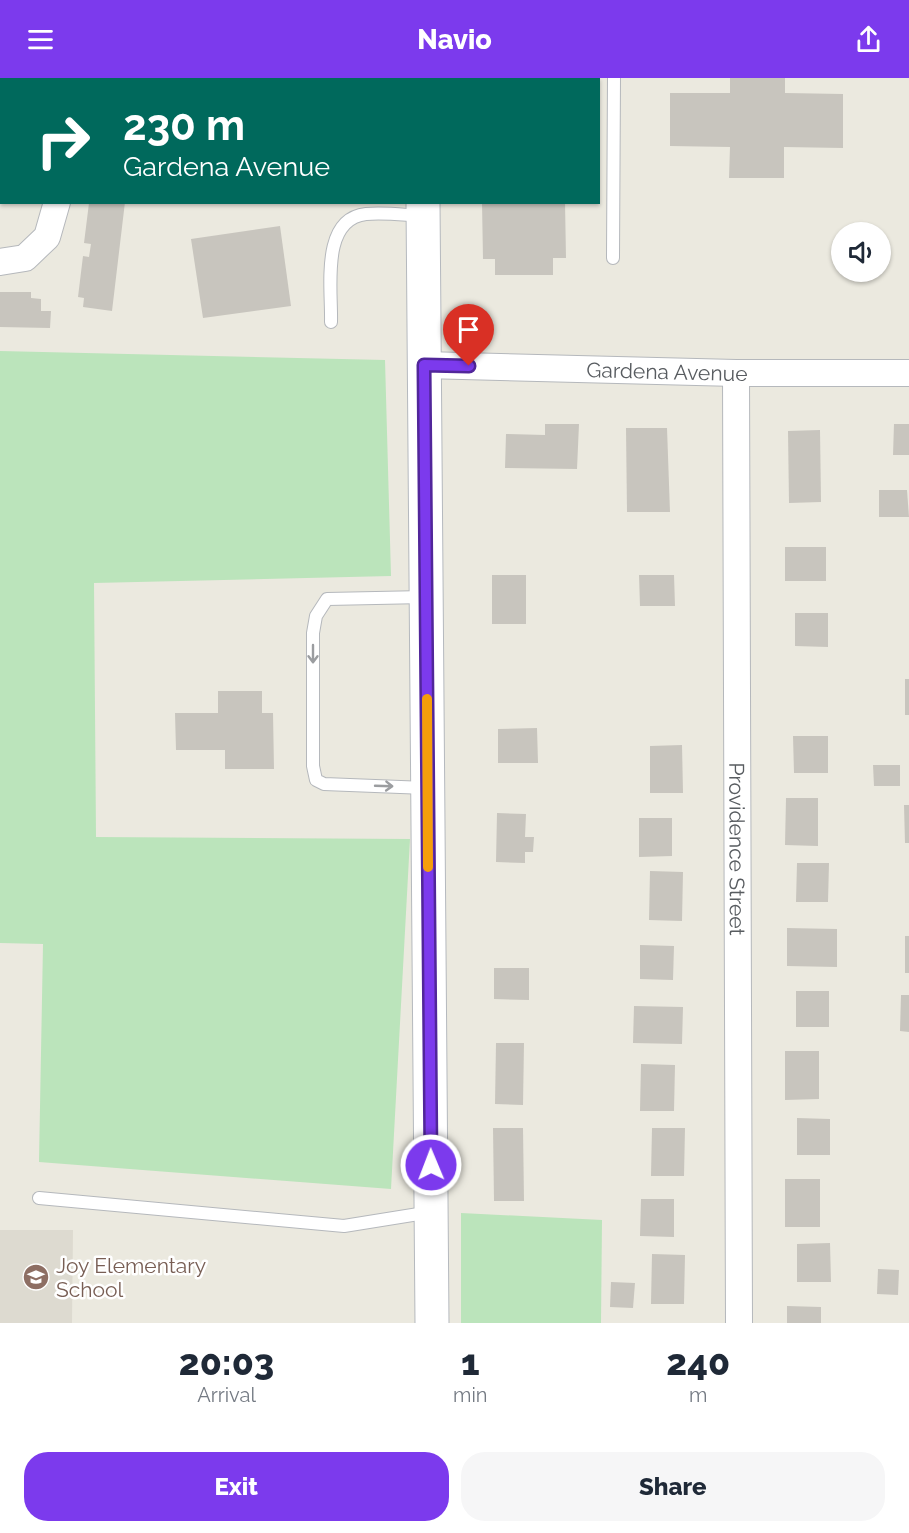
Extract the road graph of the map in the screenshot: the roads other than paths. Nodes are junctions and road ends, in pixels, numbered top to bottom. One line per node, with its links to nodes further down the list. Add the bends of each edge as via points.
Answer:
1 (614, 78): 4 (lane)
2 (56, 204): 5 (street, via 46,237 25,258)
3 (423, 209): 6 (lane, via 364,214 341,227 334,238 332,256); 7 (street)
4 (613, 258)
5 (0, 262)
6 (331, 322)
7 (424, 365): 8 (street, Gardena Avenue); 10 (street)
8 (736, 373): 9 (street, Gardena Avenue); 15 (street, Providence Street)
9 (909, 373)
10 (426, 597): 11 (street); 11 (lane, one-way to 11, via 327,600 316,616 314,766 316,780 324,784)
11 (428, 788): 13 (street)
12 (39, 1198): 13 (lane, via 344,1226)
13 (431, 1212): 14 (street)
14 (432, 1323)
15 (739, 1323)

